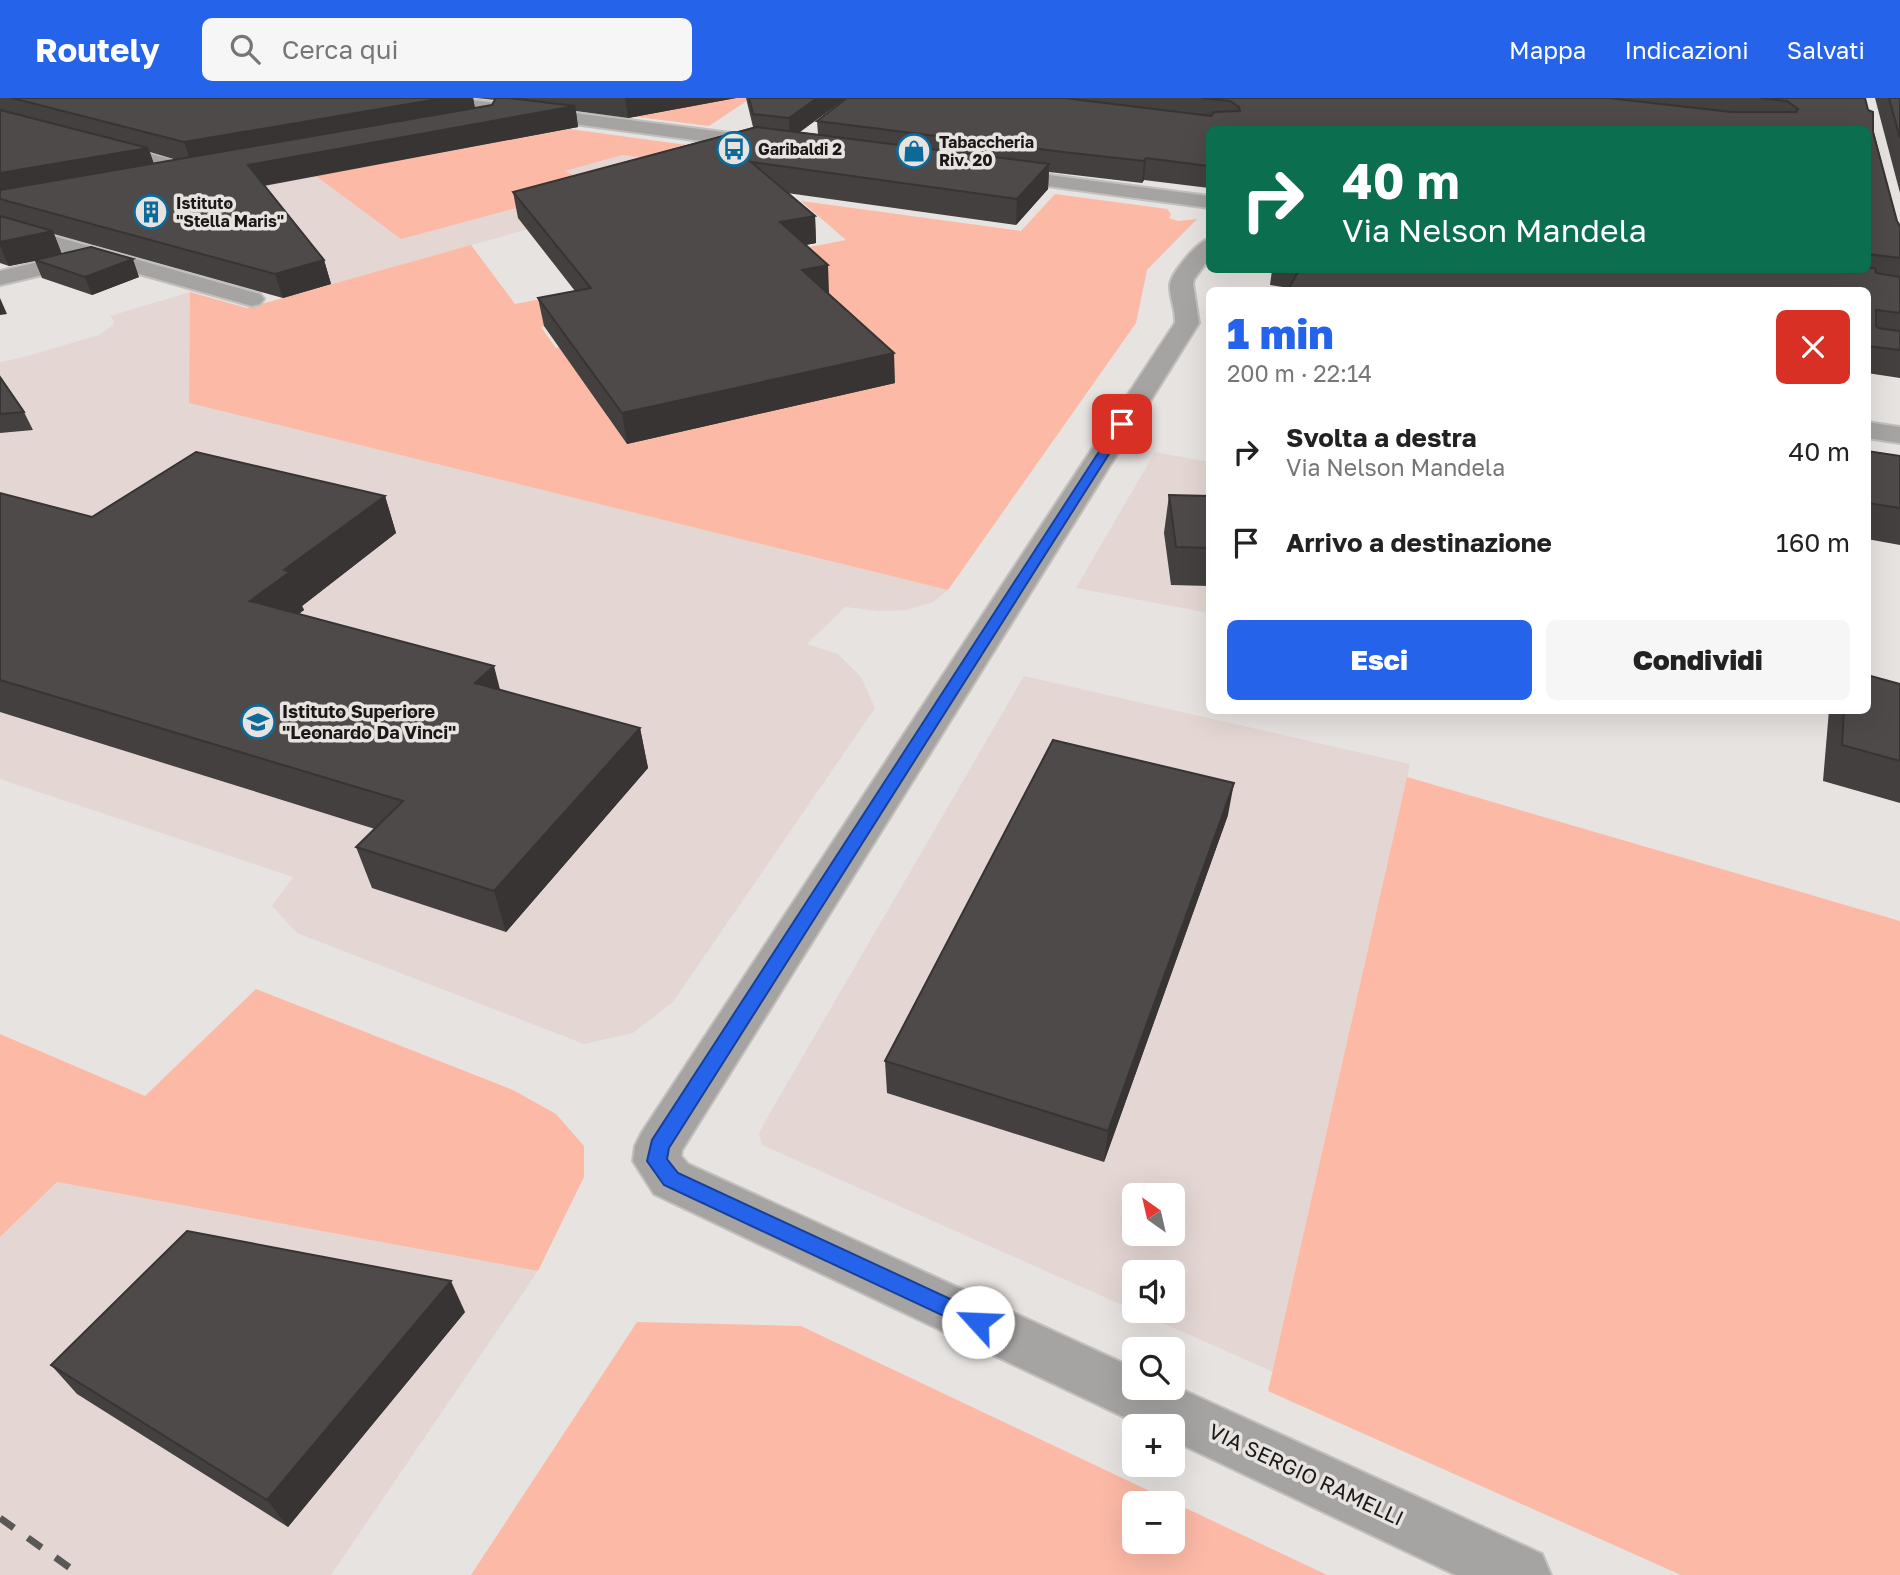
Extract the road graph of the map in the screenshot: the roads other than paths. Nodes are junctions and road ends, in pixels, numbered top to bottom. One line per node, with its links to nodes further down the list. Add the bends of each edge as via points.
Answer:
1 (415, 98): 3 (street)
2 (540, 98): 3 (street)
3 (517, 111): 5 (street); 6 (street)
4 (0, 120): 8 (street, via 197,171)
5 (470, 123)
6 (795, 148)
7 (982, 172): 9 (street)
8 (149, 179)
9 (1206, 202)
10 (0, 227): 12 (street)
11 (1206, 251): 15 (street, via 1181,285 1182,295)
12 (98, 255): 13 (street); 14 (street)
13 (0, 278)
14 (252, 299)
15 (1199, 316): 20 (street, VIA SERGIO RAMELLI, via 659,1146 657,1161 671,1179)
16 (1871, 412): 17 (street)
17 (1900, 416)
18 (1871, 431): 19 (street)
19 (1900, 435)
20 (1521, 1575)

